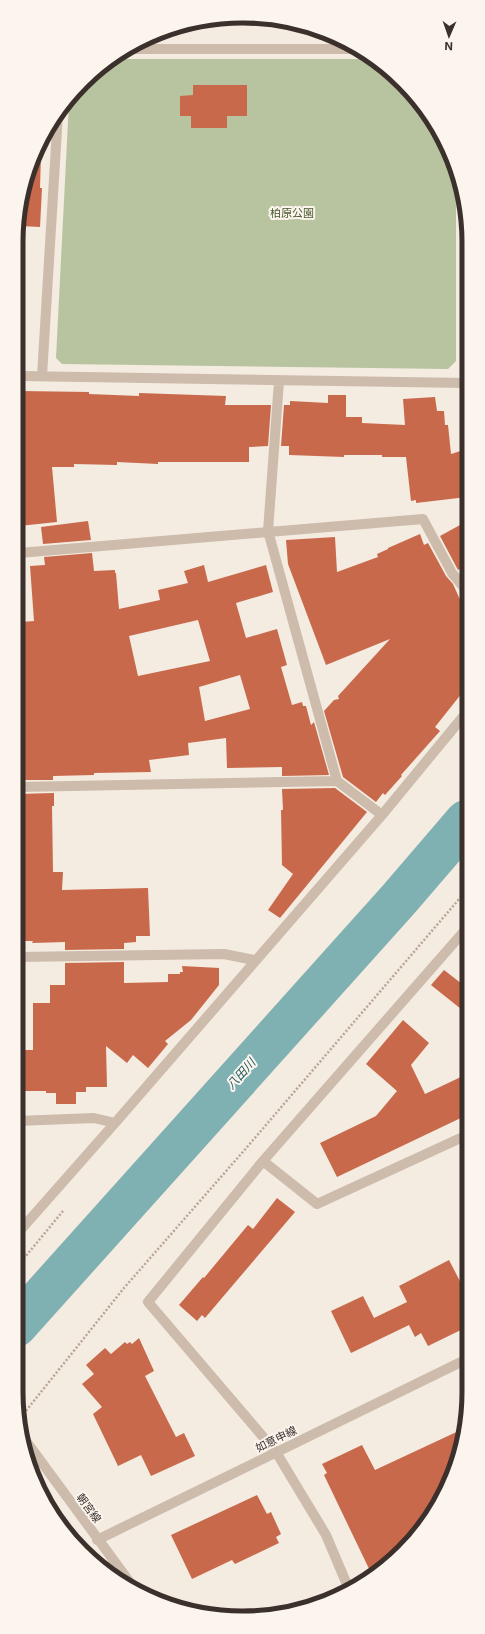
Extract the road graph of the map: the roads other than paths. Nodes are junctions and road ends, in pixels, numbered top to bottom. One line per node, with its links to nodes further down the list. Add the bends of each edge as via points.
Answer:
1 (139, 49): 2 (street)
2 (346, 49)
3 (57, 125): 5 (street)
4 (23, 376): 5 (street)
5 (42, 376): 6 (street)
6 (279, 381): 7 (street); 8 (street)
7 (462, 383)
8 (268, 532): 9 (street); 10 (street, via 423,520 452,573); 12 (street)
9 (23, 553)
10 (462, 585)
11 (462, 719): 14 (street)
12 (338, 781): 13 (street); 14 (street)
13 (23, 787)
14 (382, 815): 17 (street)
15 (462, 933): 21 (street)
16 (23, 957): 17 (street, via 224,954)
17 (254, 960): 19 (street)
18 (23, 1121): 19 (street, via 94,1118)
19 (115, 1123): 22 (street)
20 (462, 1137): 21 (street, via 317,1204)
21 (263, 1161): 25 (street, via 148,1302)
22 (23, 1227)
23 (462, 1361): 25 (street, 如意申線)
24 (30, 1446): 26 (street, 朝宮線)
25 (276, 1452): 26 (street, 如意申線); 28 (street, via 326,1535)
26 (97, 1540): 27 (street, 朝宮線)
27 (126, 1577)
28 (347, 1585)

